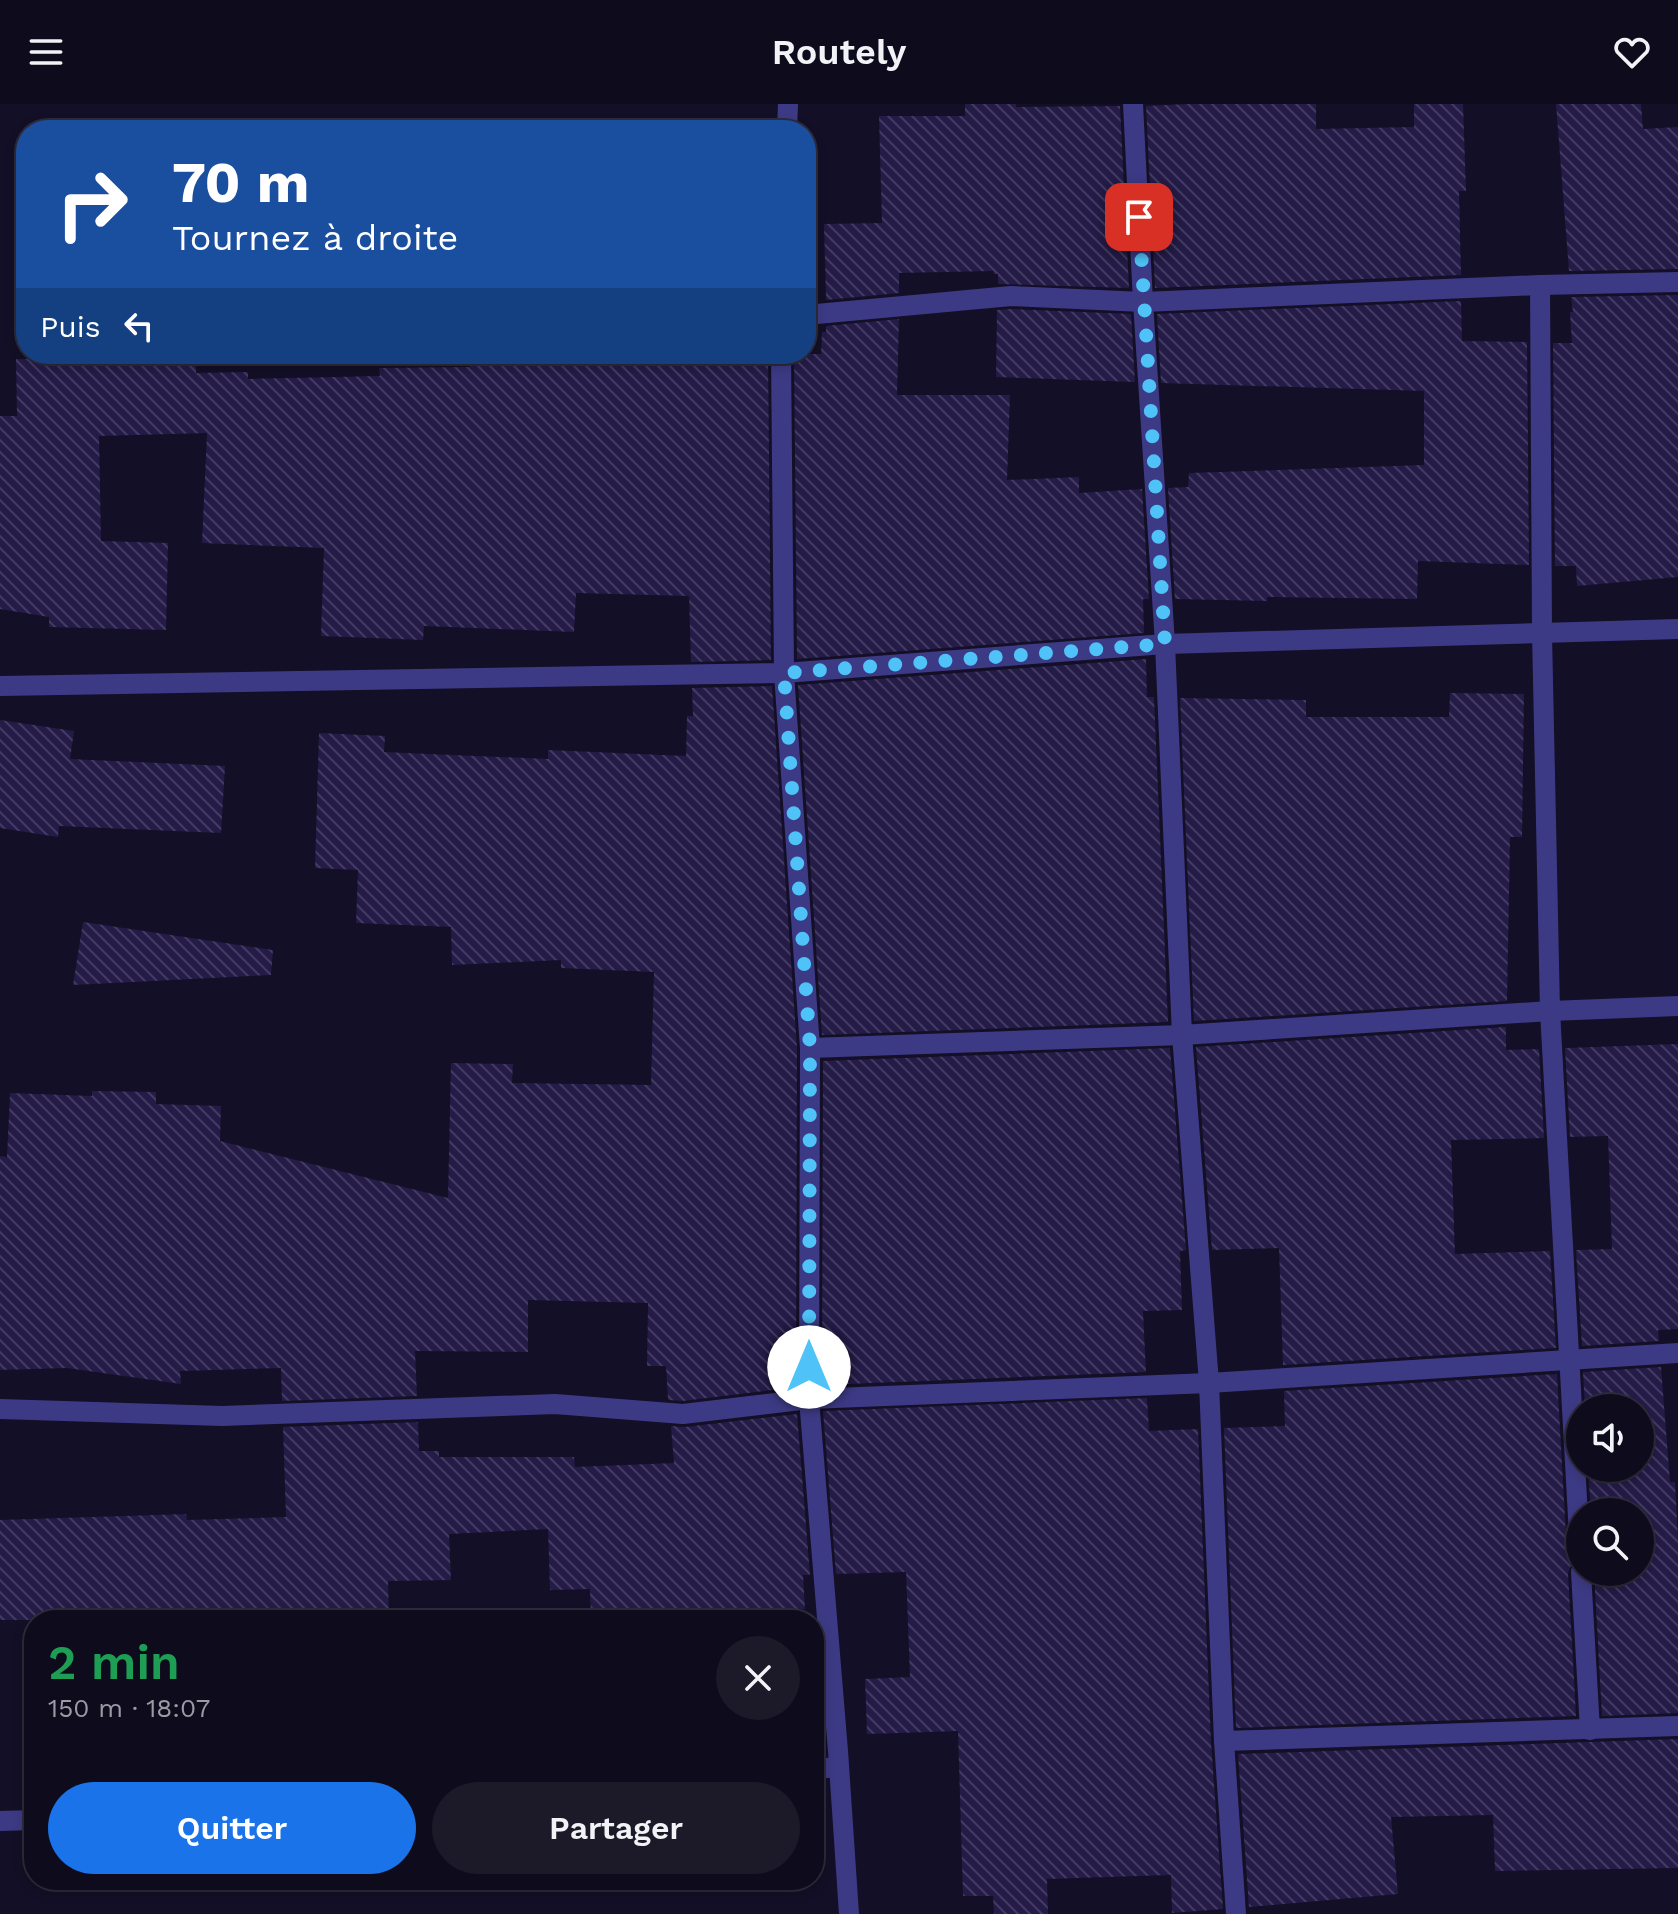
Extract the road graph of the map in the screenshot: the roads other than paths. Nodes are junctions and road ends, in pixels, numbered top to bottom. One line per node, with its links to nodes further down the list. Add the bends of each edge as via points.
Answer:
1 (1133, 104): 4 (street)
2 (1678, 282): 3 (street)
3 (1540, 285): 4 (street); 8 (street)
4 (1143, 302): 5 (street, via 1011,296); 9 (street)
5 (816, 314)
6 (781, 364): 10 (street)
7 (1678, 629): 8 (street)
8 (1542, 633): 9 (street); 13 (street)
9 (1165, 644): 10 (street); 14 (street)
10 (784, 673): 11 (street); 15 (street)
11 (0, 686)
12 (1678, 1006): 13 (street)
13 (1550, 1011): 14 (street); 17 (street)
14 (1182, 1035): 15 (street); 18 (street)
15 (810, 1048): 19 (street)
16 (1678, 1353): 17 (street)
17 (1569, 1361): 18 (street); 21 (street)
18 (1209, 1383): 19 (street); 25 (street)
19 (809, 1399): 20 (street, via 683,1414 555,1404 222,1416); 26 (street)
20 (0, 1409)
21 (1577, 1498)
22 (1582, 1586): 24 (street)
23 (1678, 1726): 24 (street)
24 (1590, 1730): 25 (street)
25 (1224, 1741): 31 (street)
26 (839, 1767): 27 (street); 30 (street)
27 (824, 1768)
28 (24, 1820): 29 (street)
29 (0, 1821)
30 (849, 1914)
31 (1236, 1914)

